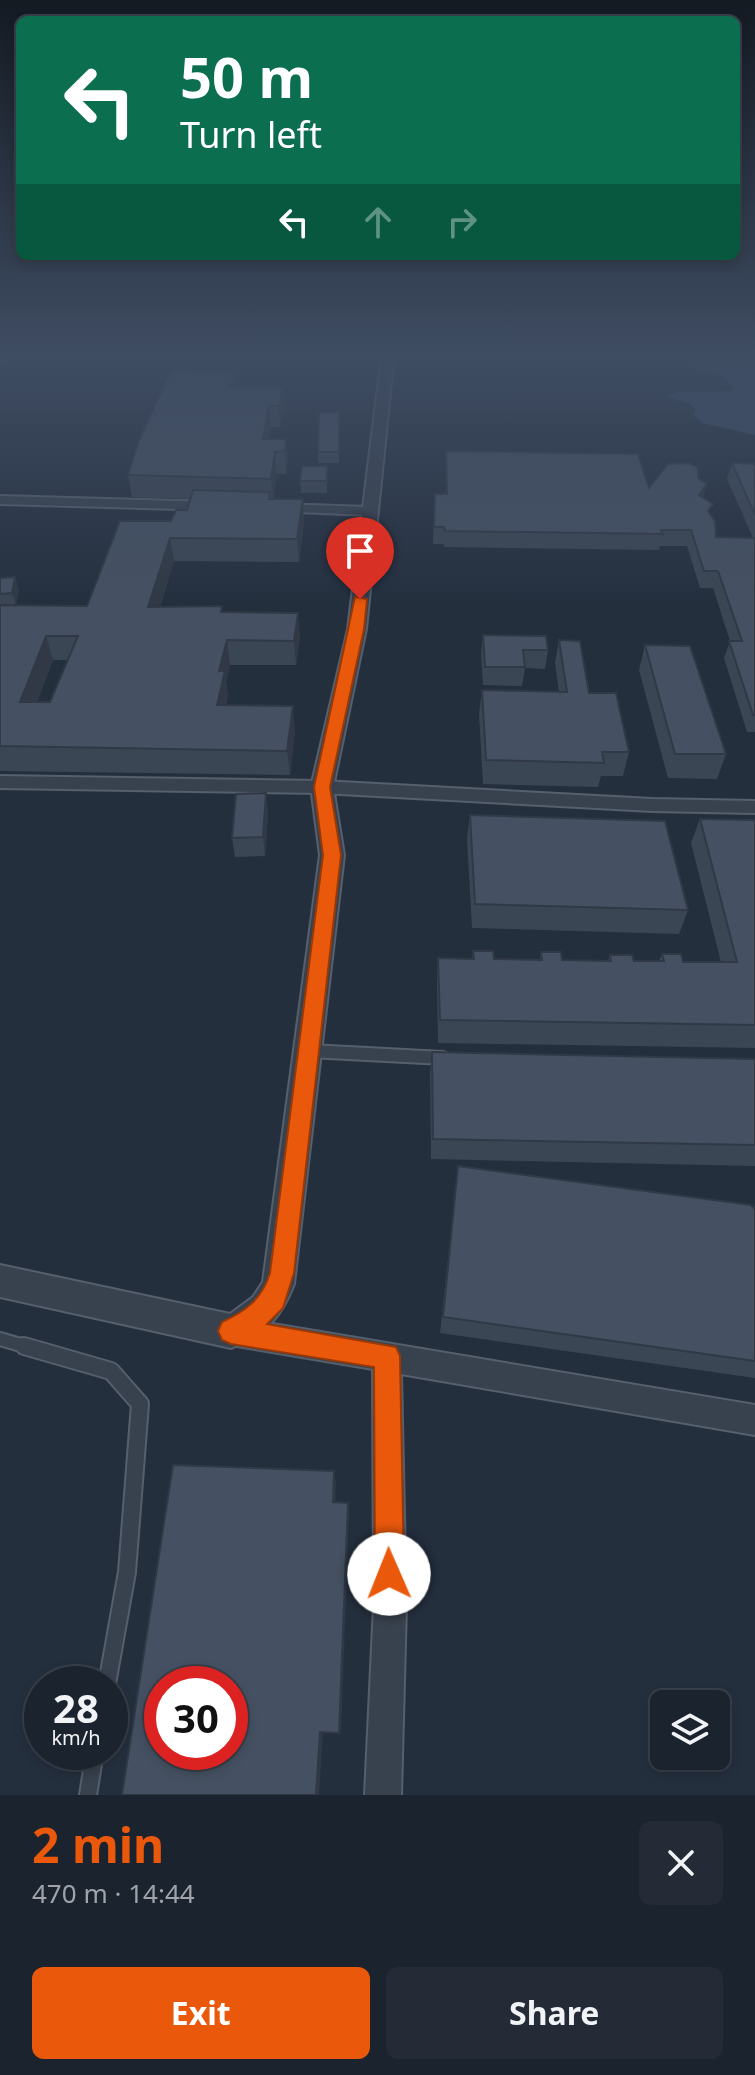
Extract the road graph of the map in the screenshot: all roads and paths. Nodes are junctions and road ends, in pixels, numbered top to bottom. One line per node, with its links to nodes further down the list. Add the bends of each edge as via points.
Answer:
1 (378, 438): 5 (street)
2 (0, 500): 3 (street)
3 (235, 507)
4 (266, 508): 5 (street)
5 (370, 511): 7 (street, via 357,629)
6 (0, 782): 7 (street)
7 (322, 787): 8 (street); 9 (street, via 332,855)
8 (755, 807)
9 (310, 1051): 10 (lane); 12 (street, via 282,1273 274,1299 253,1320)
10 (455, 1058)
11 (0, 1281): 12 (street)
12 (231, 1331): 14 (street)
13 (0, 1339): 16 (lane, via 111,1371 140,1404 127,1572)
14 (387, 1356): 15 (street); 19 (street, via 390,1605)
15 (755, 1420)
16 (110, 1666)
17 (92, 1770): 18 (lane)
18 (88, 1795)
19 (383, 1795)

